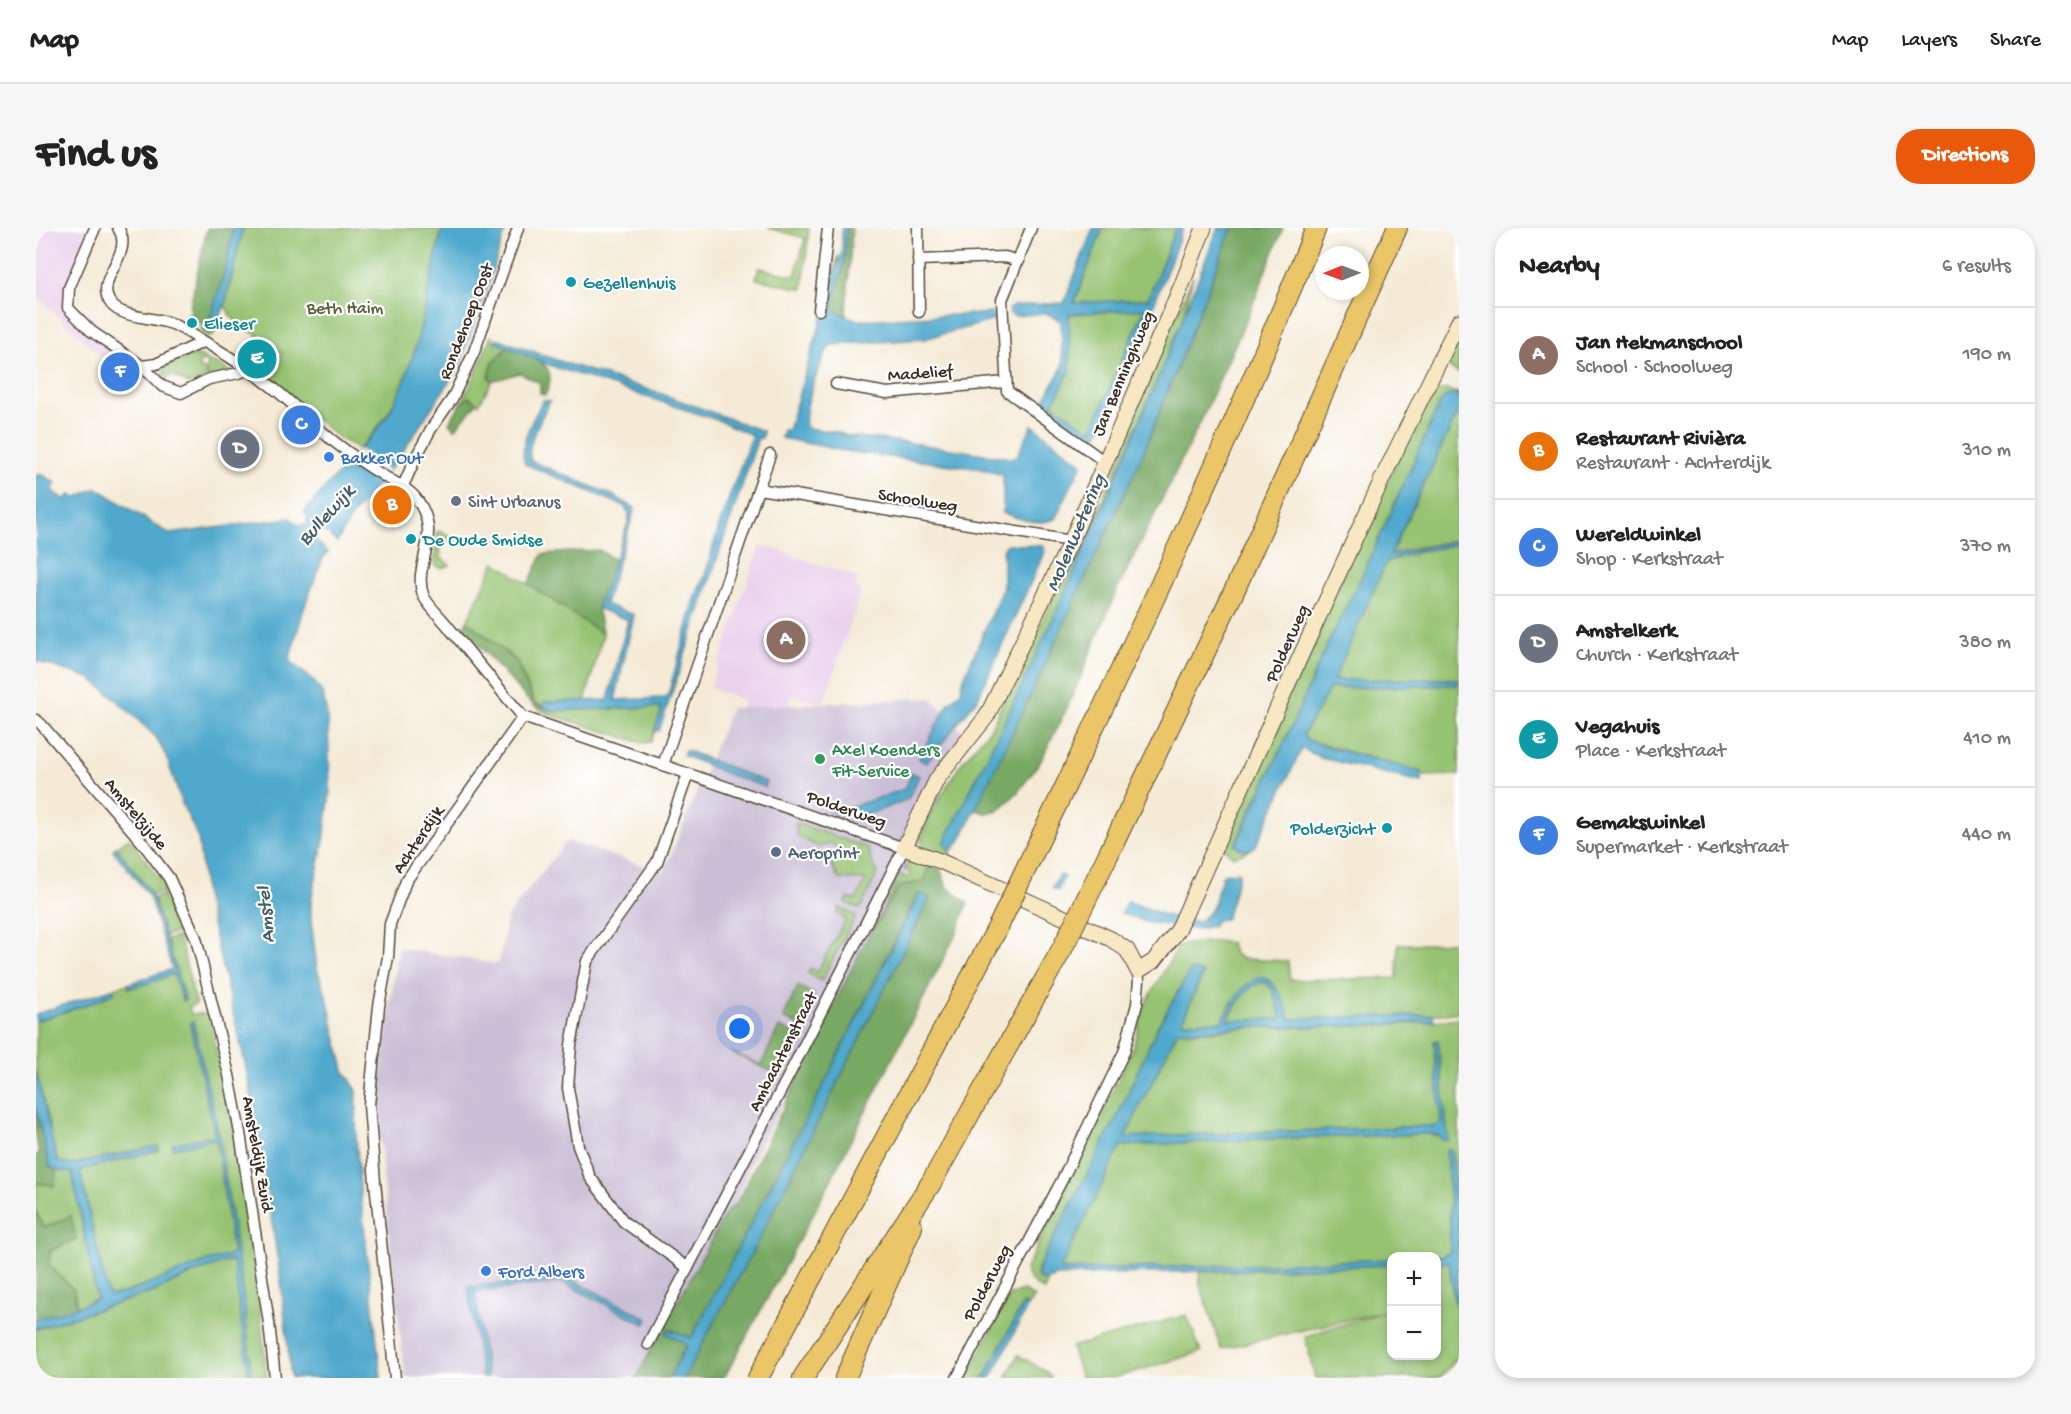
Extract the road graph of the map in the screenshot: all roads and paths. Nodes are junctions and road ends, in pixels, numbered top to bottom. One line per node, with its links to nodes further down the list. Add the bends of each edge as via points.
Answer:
1 (95, 228): 16 (street, via 69,288 68,308 92,331)
2 (118, 228): 15 (street, via 123,237 122,251 106,285 112,305 124,313 176,325)
3 (518, 228): 22 (street, Rondehoep Oost, via 474,352)
4 (828, 228): 12 (street)
5 (918, 228): 10 (street)
6 (1031, 228): 11 (street)
7 (1204, 228): 21 (street, Jan Benninghweg)
8 (1316, 228): 37 (highway, bridge, via 1154,598 1044,833)
9 (1397, 228): 32 (highway, bridge, via 1235,589 1109,853 1062,949)
10 (918, 260): 11 (street, via 1005,257); 13 (street)
11 (1019, 261): 18 (street, via 1002,300)
12 (819, 310)
13 (919, 312)
14 (1459, 321): 31 (street, Polderweg, via 1301,655 1178,930 1154,961)
15 (203, 342): 16 (street, via 156,364); 17 (street)
16 (142, 366): 17 (street, via 162,386 181,393 209,379)
17 (247, 370): 22 (street, via 268,383 333,441)
18 (1006, 382): 19 (street, Madelief, via 887,393); 21 (street, via 1007,391)
19 (836, 384)
20 (770, 455): 23 (street)
21 (1105, 462): 24 (street, Jan Benninghweg)
22 (403, 486): 25 (street, via 415,497 429,529 423,568 424,597)
23 (759, 489): 24 (street, Schoolweg); 27 (street)
24 (1071, 541): 29 (street, Jan Benninghweg, via 987,716 937,778)
25 (523, 717): 27 (street, Polderweg); 36 (street, Achterdijk, via 406,881 390,924 369,1105)
26 (36, 720): 30 (street, Amstelzijde, via 169,878)
27 (663, 765): 28 (street, Polderweg)
28 (688, 774): 29 (street, Polderweg); 33 (street, via 657,862 587,961 571,1045 568,1088 578,1146 590,1177 624,1222)
29 (904, 848): 31 (street, Polderweg, via 1111,939 1127,950); 33 (street, Ambachtenstraat)
30 (196, 938): 35 (street, Amsteldijk Zuid, via 240,1133)
31 (1137, 971): 40 (street, Polderweg, via 1137,1004 1124,1052 1062,1180)
32 (931, 1183): 38 (highway); 39 (highway)
33 (688, 1268): 34 (street, Ambachtenstraat)
34 (648, 1344)
35 (275, 1378)
36 (395, 1378)
37 (758, 1378)
38 (803, 1378)
39 (844, 1378)
40 (957, 1378)

